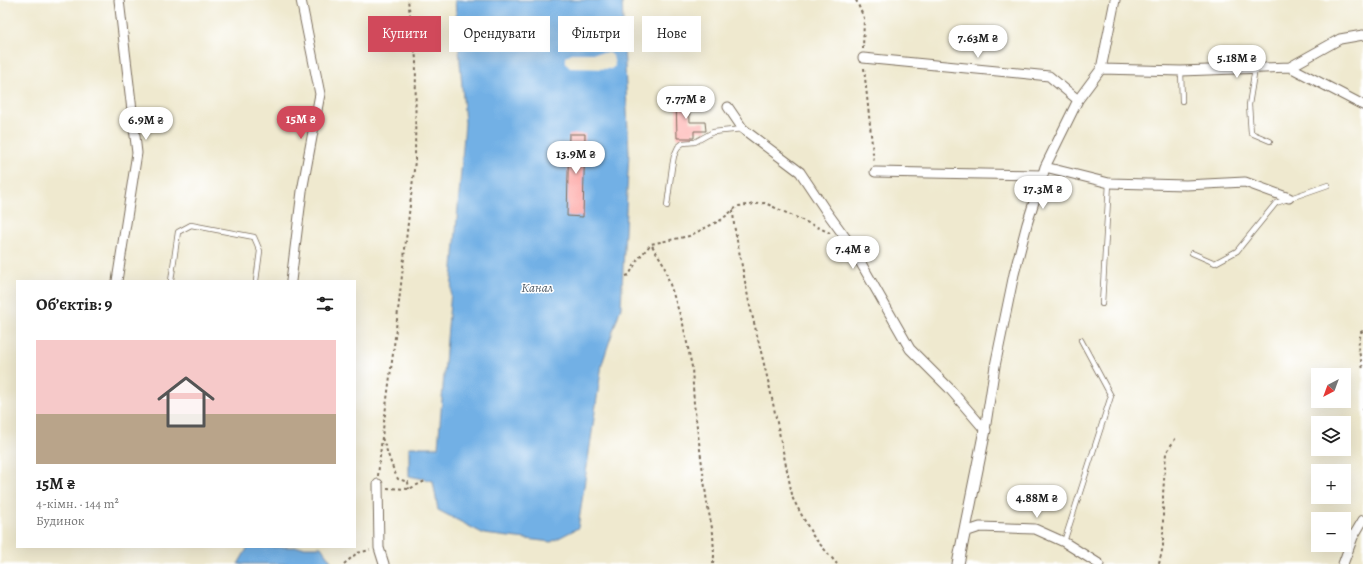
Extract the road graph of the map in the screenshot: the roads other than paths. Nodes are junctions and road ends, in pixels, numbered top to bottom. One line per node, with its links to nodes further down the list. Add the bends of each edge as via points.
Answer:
1 (119, 0): 23 (street, via 137,153)
2 (301, 0): 26 (street, via 320,94 302,191)
3 (1115, 0): 8 (street)
4 (1363, 35): 6 (street, via 1340,39)
5 (863, 58): 10 (street, via 1049,76)
6 (1290, 67): 7 (street); 12 (street)
7 (1255, 68): 9 (street); 15 (lane, via 1249,105 1251,133)
8 (1101, 69): 9 (street); 10 (street)
9 (1181, 71): 11 (lane)
10 (1078, 100): 16 (street)
11 (1182, 101)
12 (1363, 105)
13 (728, 107): 14 (street)
14 (743, 129): 21 (lane, via 713,132 695,142 683,143 678,147 674,156); 29 (street, via 800,172 850,244 910,349 949,388)
15 (1270, 141)
16 (1044, 171): 17 (street); 18 (street); 29 (street, via 1014,274)
17 (875, 172)
18 (1109, 183): 20 (street, via 1186,185 1245,182); 27 (lane)
19 (1328, 185): 20 (lane)
20 (1289, 198): 22 (lane, via 1276,203 1237,250 1215,263)
21 (667, 206)
22 (1192, 253)
23 (117, 280)
24 (171, 280): 25 (lane, via 178,232 191,225 254,237 260,251)
25 (256, 280)
26 (291, 280)
27 (1102, 304)
28 (1081, 340): 33 (lane, via 1111,396)
29 (984, 430): 32 (street)
30 (378, 486): 34 (street, via 379,548)
31 (1363, 520): 37 (street, via 1353,537)
32 (965, 532): 33 (street, via 980,527 1035,529); 35 (street)
33 (1064, 542): 36 (street)
34 (384, 564)
35 (958, 564)
36 (1098, 564)
37 (1343, 564)

